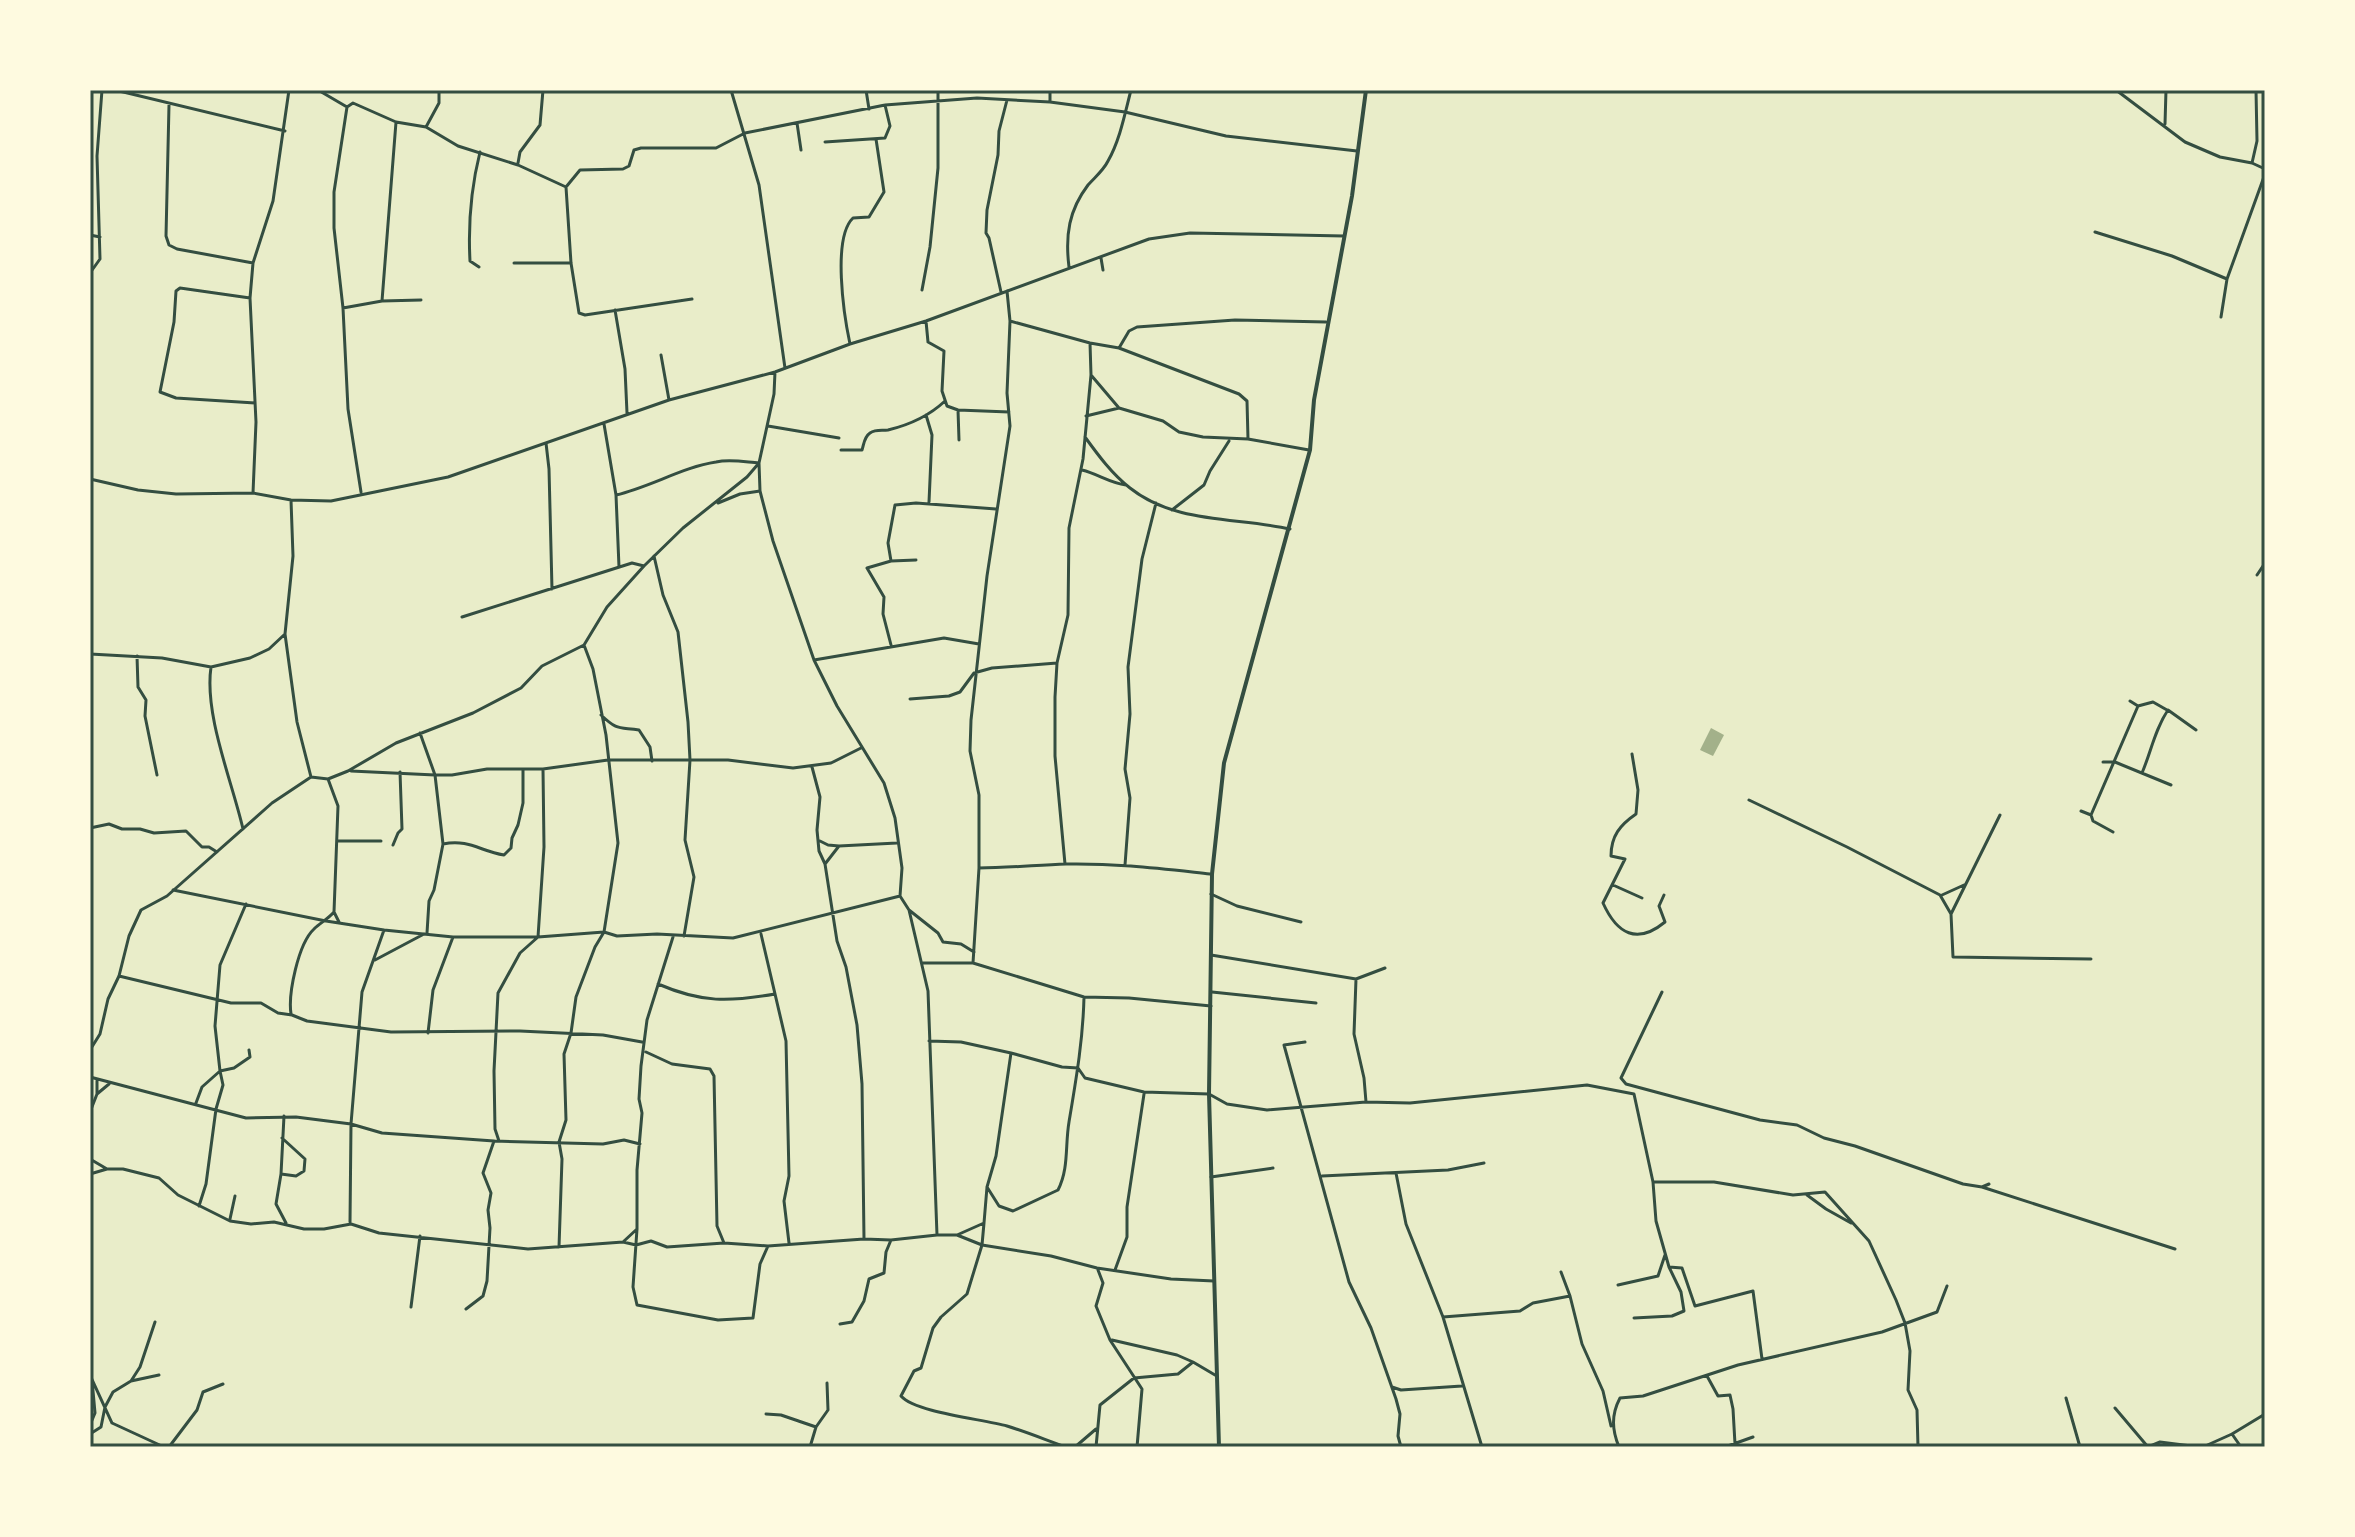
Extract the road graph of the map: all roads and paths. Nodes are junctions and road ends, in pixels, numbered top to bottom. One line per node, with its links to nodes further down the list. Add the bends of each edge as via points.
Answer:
1 (102, 90): 42 (street, via 97,156)
2 (115, 90): 19 (street)
3 (289, 90): 28 (street)
4 (318, 90): 21 (street)
5 (439, 90): 27 (street, via 439,103)
6 (543, 90): 36 (street, via 540,125 520,152)
7 (731, 90): 29 (street)
8 (866, 90): 22 (street)
9 (938, 90): 16 (street)
10 (1050, 90): 18 (street)
11 (1131, 90): 23 (street)
12 (1366, 90): 33 (street)
13 (2116, 90): 26 (street)
14 (2166, 90): 26 (street)
15 (2256, 90): 35 (street)
16 (938, 99): 17 (street); 20 (street); 52 (street, via 938,168)
17 (1007, 100): 18 (street); 54 (street, via 986,233)
18 (1050, 102): 23 (street)
19 (169, 105): 28 (street); 44 (street, via 169,245)
20 (885, 105): 22 (street); 30 (street, via 889,132)
21 (347, 107): 24 (street, via 353,103); 59 (street, via 334,192)
22 (869, 109): 25 (street)
23 (1125, 112): 33 (street, via 1226,136); 48 (street, via 1107,164 1070,217)
24 (396, 122): 27 (street); 58 (street)
25 (797, 123): 29 (street); 32 (street)
26 (2165, 124): 35 (street, via 2200,149)
27 (426, 127): 34 (street)
28 (285, 131): 44 (street, via 273,201)
29 (745, 133): 38 (street, via 716,148 634,150 629,166 580,170); 69 (street, via 759,185)
30 (876, 139): 31 (street); 66 (street, via 884,192 869,217 847,224 840,263)
31 (825, 142)
32 (801, 150)
33 (1357, 151): 41 (street)
34 (480, 152): 36 (street); 47 (street, via 469,228 470,261)
35 (2252, 163): 37 (street)
36 (518, 165): 38 (street)
37 (2265, 171): 51 (street)
38 (566, 187): 46 (street)
39 (2095, 232): 51 (street)
40 (90, 235): 42 (street)
41 (1344, 236): 43 (street, via 1190,233 1149,239); 64 (street)
42 (100, 237): 50 (street, via 100,259)
43 (1101, 256): 48 (street); 49 (street)
44 (253, 263): 55 (street)
45 (514, 263): 46 (street)
46 (571, 263): 60 (street, via 579,313)
47 (479, 267)
48 (1069, 267): 53 (street)
49 (1103, 270)
50 (90, 273)
51 (2227, 279): 61 (street)
52 (922, 290)
53 (1007, 290): 54 (street); 63 (street)
54 (1001, 292): 62 (street)
55 (250, 298): 74 (street); 74 (street, via 176,291 160,392 176,398)
56 (692, 299): 60 (street)
57 (421, 300): 58 (street)
58 (382, 301): 59 (street)
59 (343, 308): 97 (street, via 348,409)
60 (615, 310): 78 (street)
61 (2221, 317)
62 (926, 321): 66 (street); 73 (street, via 928,342 945,355)
63 (1010, 321): 65 (street); 77 (street)
64 (1326, 322): 67 (street, via 1235,320 1137,327); 90 (street)
65 (1090, 343): 67 (street); 71 (street)
66 (850, 344): 69 (street)
67 (1119, 348): 85 (street, via 1239,394 1247,401)
68 (661, 355): 72 (street)
69 (785, 368): 70 (street)
70 (775, 372): 72 (street); 82 (street)
71 (1091, 375): 75 (street); 80 (street)
72 (669, 400): 78 (street)
73 (945, 401): 76 (street); 79 (street)
74 (255, 403): 96 (street)
75 (1119, 408): 80 (street); 87 (street, via 1163,421 1179,432)
76 (958, 410): 77 (street); 86 (street)
77 (1009, 412): 103 (street)
78 (627, 415): 81 (street)
79 (926, 415): 89 (street, via 874,431 866,436 862,450); 100 (street, via 932,435)
80 (1086, 416): 83 (street)
81 (604, 424): 88 (street); 98 (street)
82 (768, 426): 84 (street); 91 (street)
83 (1085, 437): 92 (street); 94 (street)
84 (839, 438)
85 (1248, 439): 87 (street); 90 (street)
86 (959, 440)
87 (1230, 440): 104 (street, via 1204,485)
88 (546, 443): 97 (street, via 448,477); 113 (street)
89 (841, 450)
90 (1310, 450): 105 (street)
91 (759, 463): 95 (street); 98 (street, via 719,461 692,467); 102 (street)
92 (1081, 470): 94 (street); 122 (street, via 1069,528 1068,615)
93 (90, 479): 96 (street, via 176,494)
94 (1126, 485): 101 (street)
95 (760, 491): 102 (street); 121 (street)
96 (253, 493): 99 (street)
97 (361, 494): 99 (street, via 331,501)
98 (616, 495): 111 (street)
99 (291, 500): 115 (street, via 293,556)
100 (929, 503): 103 (street); 108 (street, via 895,505 888,543)
101 (1156, 503): 104 (street); 167 (street, via 1142,559 1128,667)
102 (714, 505): 106 (street)
103 (996, 509): 116 (street)
104 (1172, 510): 105 (street)
105 (1290, 529): 169 (street, via 1224,763)
106 (654, 556): 110 (street); 135 (street, via 678,632)
107 (916, 560): 108 (street)
108 (891, 561): 118 (street, via 867,568 884,597)
109 (2265, 563): 112 (street)
110 (644, 566): 111 (street); 117 (street, via 607,607)
111 (619, 567): 113 (street)
112 (2257, 575)
113 (552, 589): 114 (street)
114 (462, 617)
115 (285, 634): 123 (street, via 250,658); 147 (street, via 294,707)
116 (979, 644): 118 (street, via 944,638); 124 (street)
117 (584, 645): 129 (street); 131 (street, via 542,666 521,688)
118 (891, 646): 121 (street)
119 (90, 654): 120 (street)
120 (137, 656): 123 (street); 145 (street, via 138,687 146,700)
121 (814, 660): 132 (street)
122 (1057, 663): 124 (street); 166 (street, via 1055,756)
123 (211, 667): 155 (street, via 218,740)
124 (974, 673): 125 (street, via 960,692); 168 (street, via 970,751 979,795)
125 (910, 699)
126 (2130, 701): 127 (street)
127 (2138, 706): 128 (street, via 2153,702); 138 (street)
128 (2168, 710): 130 (street); 144 (street)
129 (601, 715): 134 (street); 136 (street, via 622,731 639,730)
130 (2196, 730)
131 (420, 733): 142 (street); 146 (street)
132 (861, 748): 139 (street, via 831,763); 160 (street, via 884,783)
133 (1632, 754): 170 (street, via 1636,814 1611,841 1611,856 1625,859)
134 (608, 760): 136 (street); 141 (street); 187 (street, via 618,843)
135 (690, 760): 136 (street); 139 (street); 190 (street, via 685,840 694,877)
136 (652, 761)
137 (2103, 762): 138 (street)
138 (2115, 762): 144 (street); 153 (street)
139 (811, 765): 159 (street, via 820,797)
140 (523, 769): 141 (street); 146 (street); 161 (street, via 523,803 511,848 504,855 489,854 467,842)
141 (543, 769): 192 (street)
142 (348, 771): 143 (street); 148 (street)
143 (400, 772): 146 (street); 162 (street, via 404,820)
144 (2142, 773): 149 (street)
145 (157, 775)
146 (435, 775): 161 (street)
147 (311, 777): 148 (street); 155 (street)
148 (328, 779): 157 (street, via 338,806)
149 (2171, 785)
150 (1749, 800): 175 (street)
151 (2081, 811): 153 (street)
152 (2000, 815): 171 (street)
153 (2091, 815): 156 (street)
154 (90, 828): 164 (street, via 109,824 154,833 186,831 202,847)
155 (243, 829): 164 (street)
156 (2113, 832)
157 (337, 841): 158 (street); 180 (street)
158 (381, 841)
159 (820, 841): 163 (street); 165 (street)
160 (899, 843): 163 (street); 176 (street)
161 (443, 844): 188 (street)
162 (393, 845)
163 (839, 846): 165 (street)
164 (217, 852): 172 (street)
165 (825, 864): 182 (street)
166 (1065, 864): 167 (street); 168 (street)
167 (1125, 865): 169 (street)
168 (979, 868): 194 (street)
169 (1212, 874): 173 (street)
170 (1613, 885): 174 (street, via 1603,903 1614,922 1634,934 1651,933 1665,922 1659,906); 177 (street)
171 (1964, 885): 175 (street); 181 (street)
172 (173, 890): 178 (street); 203 (street, via 141,910)
173 (1211, 894): 185 (street); 195 (street)
174 (1664, 895)
175 (1940, 895): 181 (street)
176 (900, 896): 179 (street); 182 (street)
177 (1642, 898)
178 (246, 904): 183 (street); 210 (street, via 220,965)
179 (909, 910): 194 (street, via 943,942); 198 (street)
180 (334, 912): 183 (street); 184 (street)
181 (1951, 914): 196 (street, via 1953,957)
182 (832, 915): 189 (street); 270 (street, via 857,1025)
183 (326, 921): 184 (street); 213 (street, via 313,929 303,947 289,1000)
184 (339, 922): 186 (street)
185 (1301, 922)
186 (384, 930): 188 (street); 197 (street)
187 (604, 932): 192 (street); 193 (street); 217 (street, via 576,997)
188 (427, 933): 191 (street); 197 (street)
189 (760, 933): 190 (street); 208 (street)
190 (684, 936): 193 (street)
191 (453, 937): 192 (street); 216 (street, via 433,990)
192 (538, 937): 215 (street, via 520,953 498,993)
193 (673, 937): 205 (street)
194 (974, 952): 199 (street)
195 (1211, 955): 204 (street); 206 (street)
196 (2091, 959)
197 (375, 960): 214 (street, via 362,992)
198 (923, 963): 199 (street); 218 (street)
199 (973, 963): 209 (street)
200 (90, 967): 202 (street)
201 (1385, 968): 204 (street)
202 (90, 973)
203 (119, 976): 210 (street); 221 (street)
204 (1356, 979): 233 (street, via 1354,1034)
205 (658, 984): 208 (street, via 685,996 719,1001); 219 (street)
206 (1212, 992): 211 (street); 212 (street)
207 (1662, 992): 257 (street, via 1621,1078 1626,1084 1797,1125)
208 (775, 994): 274 (street, via 786,1041 789,1176 784,1201)
209 (1084, 997): 212 (street); 225 (street)
210 (215, 998): 213 (street, via 261,1003); 226 (street)
211 (1316, 1003)
212 (1211, 1006): 232 (street)
213 (292, 1015): 214 (street)
214 (358, 1027): 216 (street); 240 (street)
215 (497, 1032): 216 (street); 217 (street); 242 (street)
216 (428, 1033)
217 (571, 1033): 219 (street); 243 (street, via 564,1054 566,1120)
218 (929, 1041): 224 (street); 267 (street)
219 (643, 1042): 223 (street)
220 (1305, 1042): 236 (street, via 1284,1045)
221 (90, 1050)
222 (249, 1050): 226 (street, via 243,1063)
223 (644, 1050): 244 (street); 273 (street, via 672,1064 710,1069 714,1076 717,1226)
224 (1011, 1053): 225 (street); 256 (street)
225 (1078, 1068): 230 (street, via 1085,1078); 256 (street, via 1058,1190 1013,1211 999,1206)
226 (220, 1071): 234 (street, via 202,1087); 237 (street, via 223,1085)
227 (90, 1077): 228 (street)
228 (97, 1080): 229 (street); 231 (street)
229 (109, 1084): 231 (street); 234 (street)
230 (1144, 1092): 232 (street); 282 (street, via 1127,1237)
231 (97, 1094): 235 (street)
232 (1209, 1094): 236 (street, via 1227,1104 1267,1110); 253 (street)
233 (1366, 1102): 236 (street); 254 (street, via 1410,1103 1587,1085 1634,1094)
234 (196, 1103): 237 (street)
235 (91, 1104): 238 (street)
236 (1300, 1105): 252 (street)
237 (216, 1109): 239 (street, via 246,1118); 260 (street)
238 (90, 1112)
239 (284, 1116): 240 (street); 241 (street)
240 (351, 1124): 242 (street, via 382,1133); 264 (street)
241 (282, 1138): 251 (street); 251 (street, via 306,1164 296,1176)
242 (496, 1141): 243 (street); 275 (street, via 483,1173 491,1193)
243 (559, 1142): 244 (street); 279 (street)
244 (640, 1144): 266 (street)
245 (90, 1159): 248 (street)
246 (1484, 1163): 249 (street)
247 (1273, 1168): 253 (street)
248 (107, 1169): 250 (street); 260 (street, via 159,1178)
249 (1396, 1173): 252 (street); 294 (street, via 1406,1224)
250 (90, 1174)
251 (281, 1174): 265 (street, via 276,1204)
252 (1322, 1176): 311 (street, via 1349,1282)
253 (1211, 1177): 288 (street)
254 (1653, 1182): 258 (street, via 1714,1182); 281 (street)
255 (1989, 1184): 257 (street)
256 (987, 1187): 262 (street)
257 (1982, 1187): 280 (street)
258 (1807, 1195): 263 (street); 263 (street, via 1825,1192)
259 (235, 1196): 261 (street)
260 (199, 1206): 261 (street)
261 (230, 1221): 265 (street)
262 (984, 1223): 268 (street); 277 (street)
263 (1851, 1223): 297 (street, via 1869,1241)
264 (351, 1224): 265 (street, via 324,1229); 269 (street, via 379,1233)
265 (286, 1225)
266 (637, 1229): 272 (street); 276 (street)
267 (937, 1235): 268 (street); 271 (street)
268 (957, 1235): 277 (street)
269 (420, 1236): 275 (street); 292 (street)
270 (864, 1239): 271 (street); 274 (street)
271 (891, 1240): 298 (street, via 884,1273 869,1279 852,1322)
272 (623, 1242): 276 (street); 279 (street)
273 (724, 1243): 276 (street); 278 (street)
274 (789, 1243): 278 (street)
275 (489, 1245): 279 (street); 293 (street, via 483,1296)
276 (636, 1245): 278 (street, via 637,1305 718,1320 753,1318 760,1264)
277 (982, 1245): 284 (street); 327 (street, via 967,1294 933,1328 921,1368 914,1371 902,1397)
278 (768, 1246)
279 (559, 1247)
280 (2175, 1249)
281 (1665, 1255): 283 (street); 289 (street, via 1658,1276)
282 (1119, 1261): 285 (street); 286 (street)
283 (1669, 1267): 295 (street, via 1684,1311); 300 (street, via 1682,1268 1695,1306 1753,1291)
284 (1097, 1268): 285 (street); 299 (street, via 1103,1283 1096,1306)
285 (1115, 1270): 286 (street)
286 (1124, 1271): 288 (street)
287 (1561, 1272): 291 (street)
288 (1214, 1281): 303 (street)
289 (1618, 1285)
290 (1947, 1286): 297 (street, via 1937,1312)
291 (1570, 1296): 294 (street, via 1520,1311); 321 (street)
292 (411, 1307)
293 (466, 1309)
294 (1443, 1317): 310 (street)
295 (1634, 1318)
296 (155, 1322): 307 (street)
297 (1905, 1323): 300 (street); 336 (street, via 1908,1390 1917,1410)
298 (840, 1324)
299 (1110, 1340): 301 (street); 306 (street)
300 (1762, 1359): 305 (street)
301 (1193, 1362): 303 (street); 306 (street, via 1178,1374)
302 (159, 1375): 307 (street)
303 (1215, 1375): 331 (street)
304 (91, 1376): 313 (street); 317 (street, via 95,1413)
305 (1707, 1376): 321 (street, via 1620,1398); 324 (street, via 1718,1396 1730,1395)
306 (1134, 1378): 319 (street, via 1100,1405); 330 (street, via 1142,1389)
307 (131, 1381): 313 (street, via 113,1392)
308 (827, 1383): 318 (street, via 828,1410)
309 (223, 1384): 325 (street, via 203,1392 197,1410)
310 (1462, 1386): 311 (street); 333 (street)
311 (1392, 1387): 332 (street)
312 (2066, 1398): 337 (street)
313 (105, 1407): 320 (street, via 101,1427); 325 (street, via 112,1423)
314 (2115, 1408): 338 (street)
315 (766, 1414): 318 (street)
316 (2265, 1414): 322 (street)
317 (90, 1425)
318 (816, 1427): 326 (street)
319 (1096, 1429): 328 (street); 329 (street)
320 (90, 1434)
321 (1613, 1434): 334 (street)
322 (2232, 1434): 339 (street); 340 (street)
323 (1753, 1437): 324 (street)
324 (1735, 1444): 335 (street)
325 (167, 1447)
326 (810, 1447)
327 (1066, 1447)
328 (1075, 1447)
329 (1096, 1447)
330 (1137, 1447)
331 (1219, 1447)
332 (1401, 1447)
333 (1482, 1447)
334 (1619, 1447)
335 (1725, 1447)
336 (1918, 1447)
337 (2080, 1447)
338 (2148, 1447): 339 (street, via 2160,1442)
339 (2201, 1447)
340 (2241, 1447)

